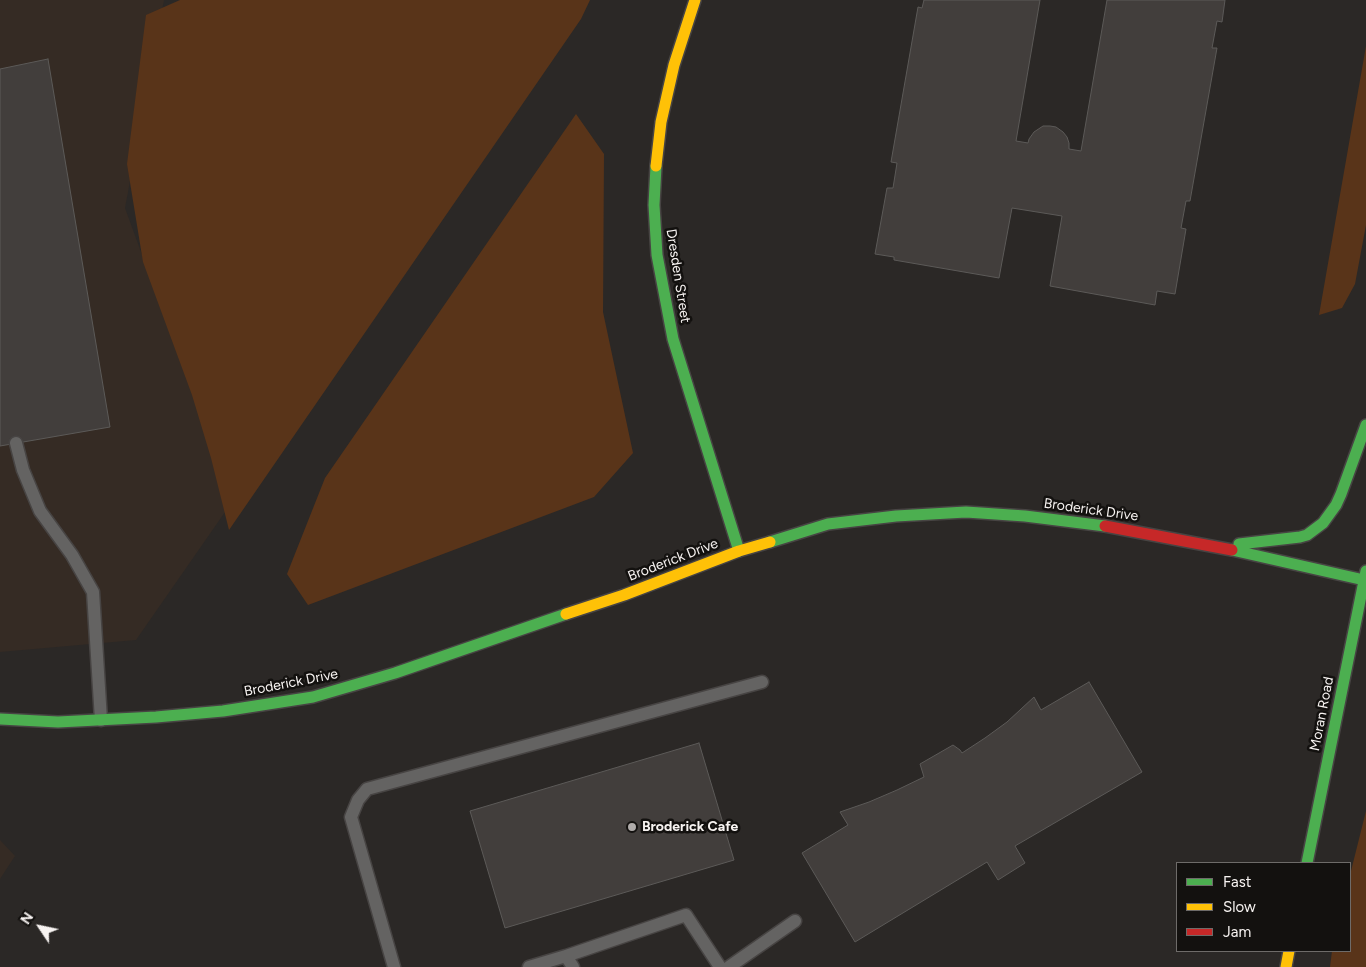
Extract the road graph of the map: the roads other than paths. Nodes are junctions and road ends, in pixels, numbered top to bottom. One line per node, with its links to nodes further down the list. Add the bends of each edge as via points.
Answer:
1 (695, 0): 5 (street, Dresden Street, via 674,65 661,122 654,205 657,255 673,339)
2 (1366, 425): 4 (street, via 1341,494 1324,522 1300,537)
3 (16, 444): 9 (lane, via 40,510 93,592)
4 (1216, 547): 5 (street, Broderick Drive, via 1113,527 966,512 828,524); 6 (street, Broderick Drive)
5 (739, 551): 9 (street, Broderick Drive, via 624,595 395,673 313,697 223,711)
6 (1365, 577): 10 (street, Moran Road)
7 (762, 682): 14 (lane, via 367,789 351,817)
8 (0, 719): 9 (street, Broderick Drive)
9 (101, 720)
10 (1307, 862)
11 (795, 921): 18 (lane)
12 (1289, 952): 19 (street)
13 (566, 956): 15 (lane); 16 (lane); 17 (lane, via 686,915)
14 (394, 967)
15 (530, 967)
16 (573, 967)
17 (720, 967)
18 (729, 967)
19 (1286, 967)

